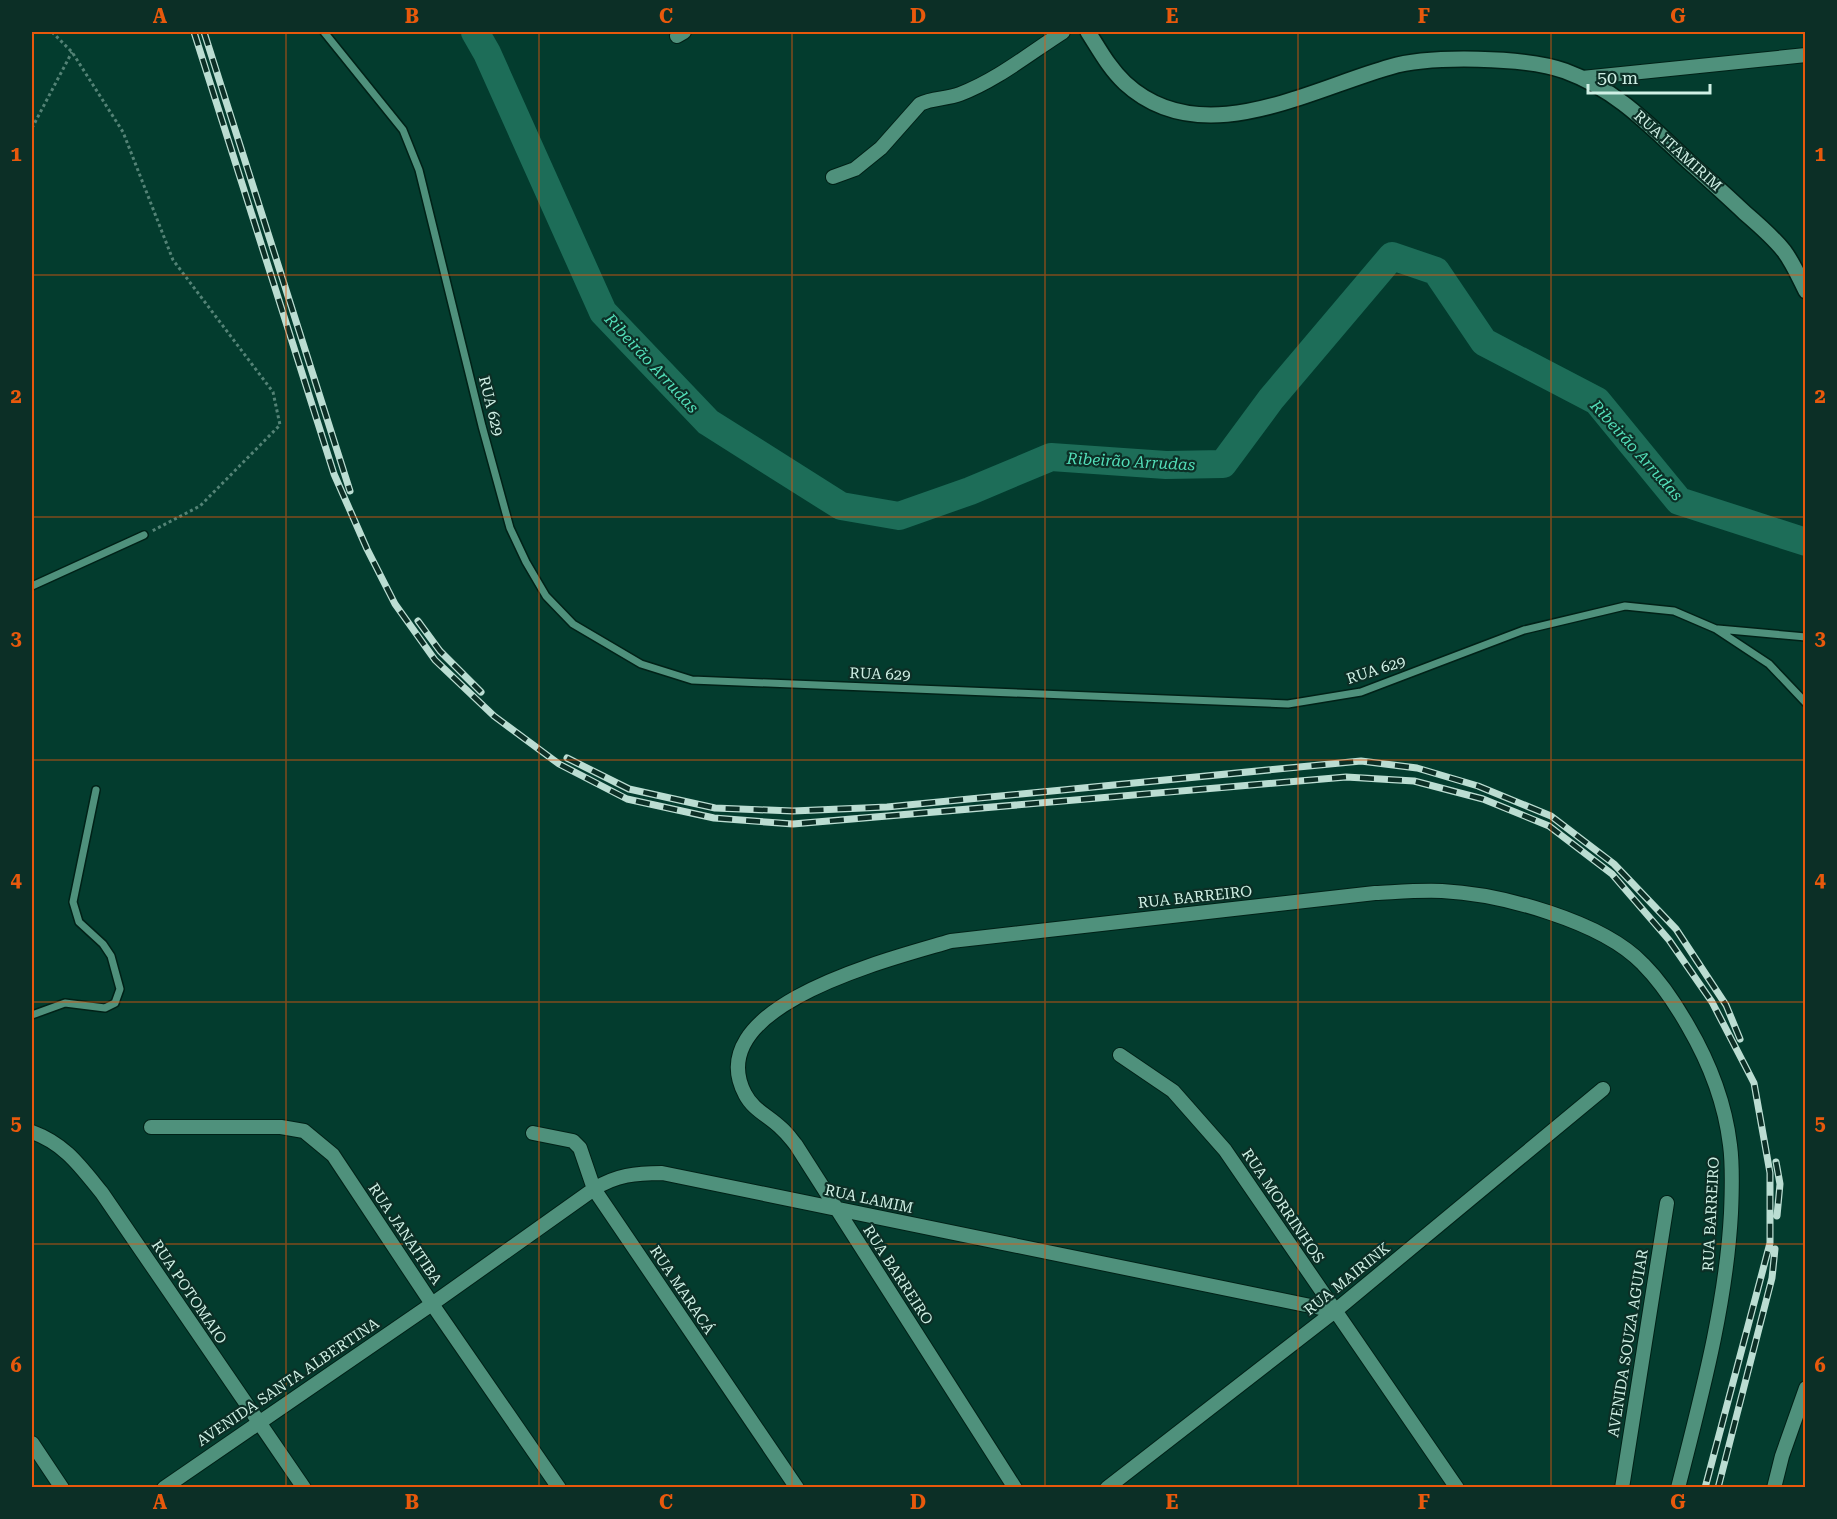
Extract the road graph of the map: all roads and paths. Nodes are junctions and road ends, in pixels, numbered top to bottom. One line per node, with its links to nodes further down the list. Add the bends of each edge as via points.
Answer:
1 (52, 32): 5 (path)
2 (324, 32): 13 (lane, RUA 629, via 403,130 419,170 482,426 510,528 526,562 546,596 573,624 641,664 692,680 1288,704 1361,692 1524,630 1625,606 1674,611)
3 (1063, 32): 9 (street, via 988,81 960,94 920,104 881,148 855,169)
4 (1088, 32): 7 (street, RUA ITAMIRIM, via 1126,83 1172,110 1197,115 1231,115 1270,106 1393,66 1426,61 1505,60 1541,65)
5 (72, 52): 8 (path); 11 (path, via 123,132 173,261 273,392 280,425 201,506)
6 (1806, 56): 7 (street)
7 (1582, 78): 10 (street, RUA ITAMIRIM, via 1621,100 1771,236)
8 (32, 128)
9 (833, 177)
10 (1806, 291)
11 (144, 535): 12 (lane)
12 (32, 586)
13 (1716, 629): 14 (lane); 15 (lane, RUA 629, via 1769,664)
14 (1806, 637)
15 (1806, 703)
16 (96, 789): 17 (lane, via 73,902 79,922 111,956 120,989 114,1003 105,1008 65,1003)
17 (32, 1015)
18 (1120, 1055): 27 (street, RUA MORRINHOS, via 1173,1091 1225,1150)
19 (1603, 1089): 27 (street, RUA MAIRINK)
20 (151, 1127): 26 (street, RUA JANAITIBA, via 281,1127 304,1131 333,1155)
21 (32, 1132): 29 (street, RUA POTOMAIO, via 68,1153 102,1193)
22 (533, 1132): 23 (street, RUA MARACÁ, via 573,1141 580,1148)
23 (594, 1189): 25 (street, RUA LAMIM, via 634,1173 662,1173); 26 (street, RUA LAMIM); 35 (street, RUA MARACÁ)
24 (1667, 1203): 39 (street, AVENIDA SOUZA AGUIAR)
25 (837, 1209): 27 (street, RUA LAMIM); 36 (street, RUA BARREIRO); 40 (street, RUA BARREIRO, via 796,1145 745,1095 737,1067 748,1035 776,1009 823,984 951,941 1375,893 1443,891 1496,899 1553,914 1587,926 1643,963 1681,1014 1722,1101 1732,1185 1729,1244 1717,1330)
26 (432, 1304): 29 (street, AVENIDA SANTA ALBERTINA); 34 (street, RUA JANAITIBA)
27 (1335, 1311): 37 (street, RUA MAIRINK); 38 (street, RUA MORRINHOS)
28 (1806, 1388): 41 (street)
29 (258, 1422): 32 (street, AVENIDA SANTA ALBERTINA); 33 (street, RUA POTOMAIO)
30 (32, 1443): 31 (street)
31 (62, 1488)
32 (164, 1488)
33 (304, 1488)
34 (559, 1488)
35 (796, 1488)
36 (1015, 1488)
37 (1107, 1488)
38 (1457, 1488)
39 (1622, 1488)
40 (1678, 1488)
41 (1774, 1488)

